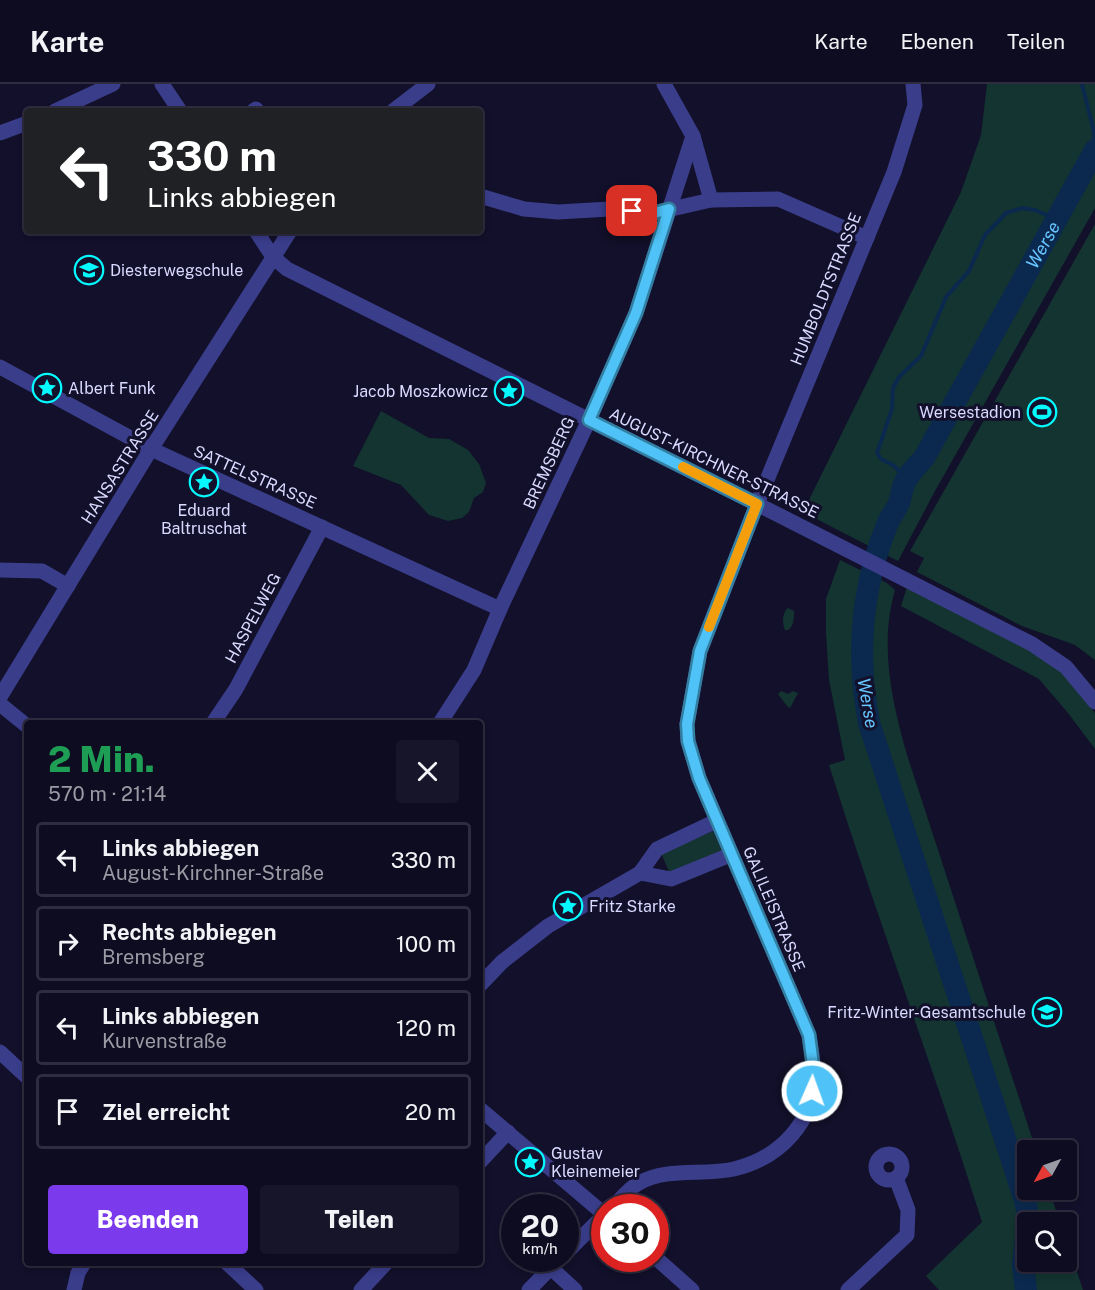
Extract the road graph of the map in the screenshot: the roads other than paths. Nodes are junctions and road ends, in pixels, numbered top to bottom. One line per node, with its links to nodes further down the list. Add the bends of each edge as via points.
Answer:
1 (113, 84): 6 (street)
2 (162, 84): 7 (street)
3 (428, 84): 8 (street)
4 (664, 84): 11 (street)
5 (913, 84): 17 (street, HUMBOLDTSTRASSE, via 915,105 894,172)
6 (61, 108)
7 (178, 108)
8 (397, 108)
9 (24, 124): 10 (street)
10 (0, 134)
11 (693, 136): 13 (street); 14 (street, BREMSBERG)
12 (483, 197): 14 (street, via 524,209 558,212 610,209 654,213)
13 (711, 200): 14 (street); 17 (street, via 778,199)
14 (669, 209): 20 (street, BREMSBERG, via 636,313)
15 (258, 234): 18 (street)
16 (288, 234): 18 (street, HANSASTRASSE)
17 (867, 237): 22 (street, HUMBOLDTSTRASSE)
18 (273, 257): 20 (street, AUGUST-KIRCHNER-STRASSE, via 287,269); 21 (street, HANSASTRASSE)
19 (0, 367): 21 (street, SATTELSTRASSE)
20 (589, 420): 22 (street, AUGUST-KIRCHNER-STRASSE); 26 (street, BREMSBERG)
21 (151, 449): 23 (street, SATTELSTRASSE); 25 (street, HANSASTRASSE)
22 (757, 504): 28 (street, AUGUST-KIRCHNER-STRASSE, via 1055,657); 33 (street, GALILEISTRASSE, via 700,651 687,724 692,758)
23 (322, 527): 26 (street, SATTELSTRASSE); 30 (street, HASPELWEG, via 236,689)
24 (0, 570): 25 (street, via 42,571)
25 (68, 586): 27 (street, HANSASTRASSE)
26 (500, 609): 31 (street, BREMSBERG, via 474,670)
27 (0, 697)
28 (1095, 702)
29 (0, 704): 32 (street)
30 (215, 720)
31 (442, 720)
32 (24, 724)
33 (716, 821): 34 (street, GALILEISTRASSE); 35 (street, via 657,849)
34 (730, 855): 35 (street, via 671,879); 43 (street, GALILEISTRASSE, via 809,1035 814,1073 809,1109 796,1132 772,1154 734,1169 656,1176 637,1183)
35 (640, 873): 36 (street, via 548,926)
36 (483, 981)
37 (0, 1052): 38 (street)
38 (24, 1074)
39 (483, 1111): 40 (street)
40 (508, 1132): 41 (street); 44 (street)
41 (483, 1159)
42 (896, 1178): 59 (street, via 908,1210 907,1234)
43 (626, 1194)
44 (591, 1203)
45 (591, 1227): 46 (street)
46 (579, 1240)
47 (82, 1266): 53 (street)
48 (231, 1266): 54 (street)
49 (383, 1266): 55 (street)
50 (669, 1270): 58 (street)
51 (547, 1272): 56 (street)
52 (562, 1272): 57 (street)
53 (74, 1290)
54 (256, 1290)
55 (361, 1290)
56 (529, 1290)
57 (575, 1290)
58 (692, 1290)
59 (848, 1290)

